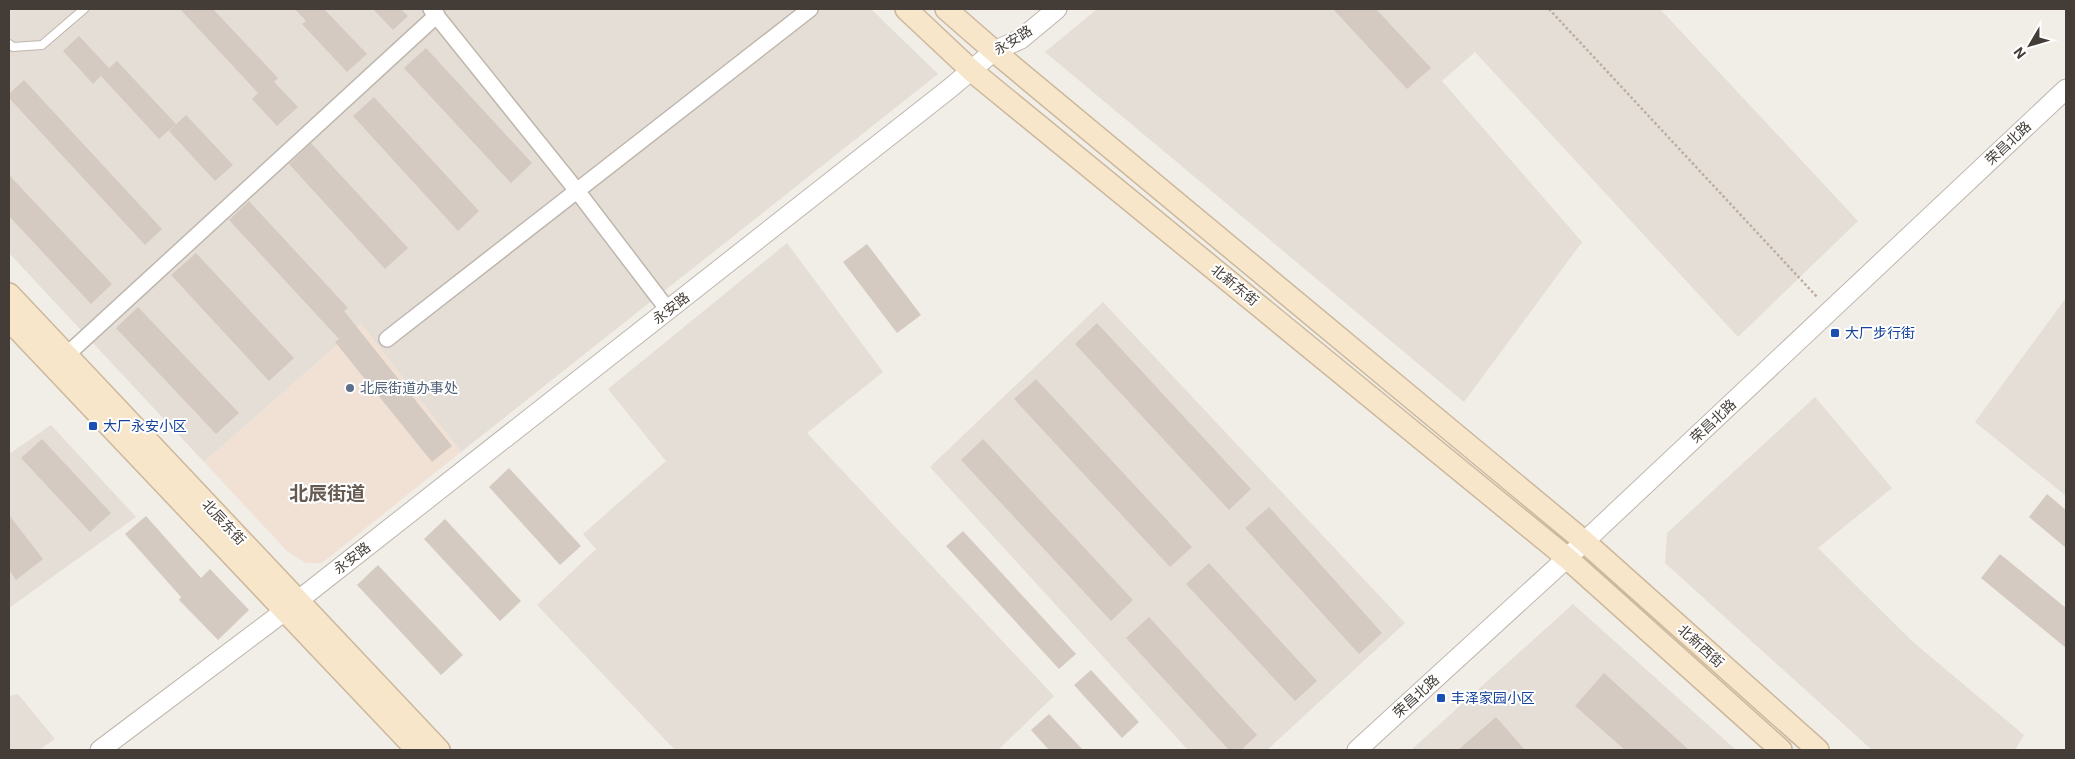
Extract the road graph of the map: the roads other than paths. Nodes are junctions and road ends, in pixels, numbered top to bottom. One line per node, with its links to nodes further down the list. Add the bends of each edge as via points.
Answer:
1 (84, 9): 7 (lane, via 42,45 13,47)
2 (810, 9): 11 (street)
3 (906, 9): 9 (main road, 北新东街)
4 (946, 9): 8 (main road, 北新东街)
5 (1057, 9): 8 (street, 永安路, via 1021,38)
6 (434, 12): 11 (street); 18 (street)
7 (9, 44)
8 (994, 51): 9 (street, 永安路); 14 (main road, 北新东街)
9 (972, 71): 13 (street, 永安路); 16 (main road, 北新东街)
10 (2066, 89): 19 (street, 荣昌北路)
11 (578, 192): 13 (street); 17 (street)
12 (9, 294): 21 (main road, 北辰东街)
13 (668, 310): 21 (street, 永安路)
14 (1312, 315): 16 (street); 19 (main road, 北新东街)
15 (9, 320): 18 (main road, 北辰东街)
16 (1296, 334): 20 (main road, 北新东街)
17 (387, 339)
18 (54, 367): 21 (main road, 北辰东街)
19 (1585, 542): 20 (street, 荣昌北路); 27 (main road, 北新西街)
20 (1567, 558): 25 (street, 荣昌北路); 26 (main road, 北新西街)
21 (292, 605): 22 (street, 永安路); 23 (main road, 北辰东街); 24 (main road, 北辰东街)
22 (100, 750)
23 (417, 750)
24 (439, 750)
25 (1357, 750)
26 (1781, 750)
27 (1818, 750)

